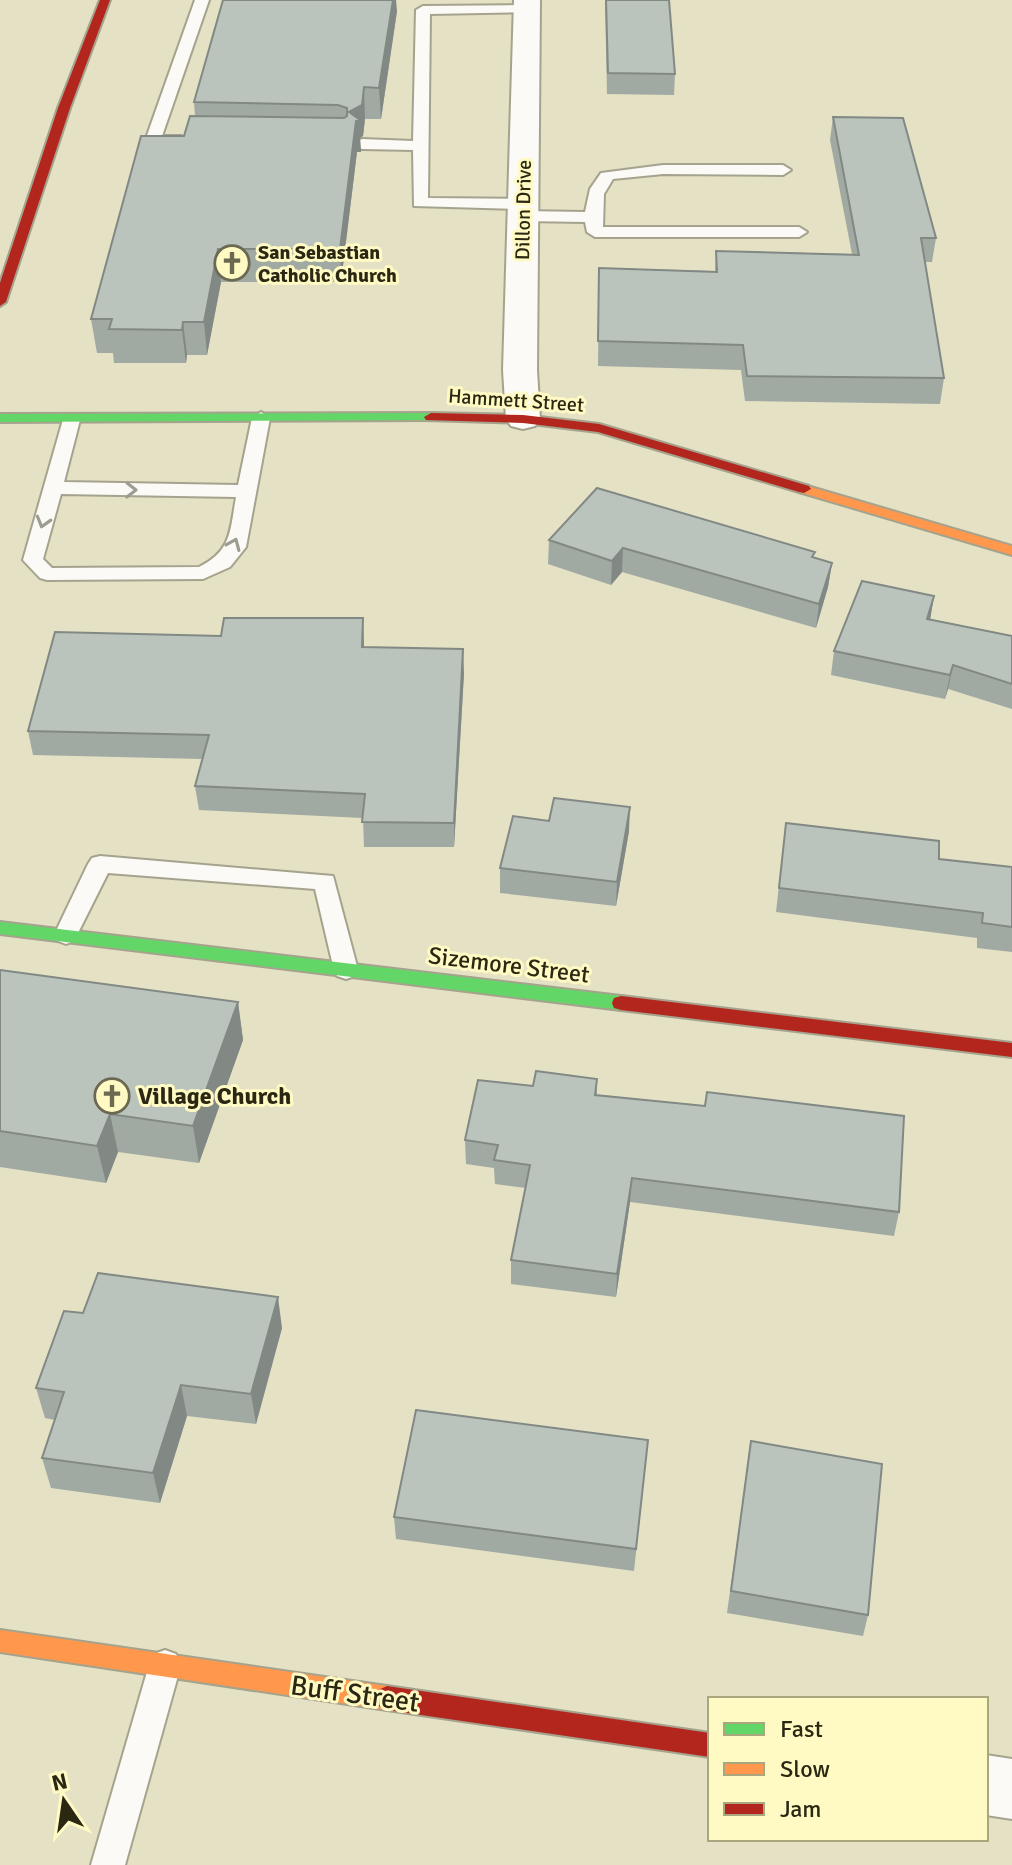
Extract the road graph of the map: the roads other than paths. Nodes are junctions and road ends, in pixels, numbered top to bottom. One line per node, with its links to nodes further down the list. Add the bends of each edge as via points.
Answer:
1 (105, 0): 12 (street)
2 (202, 0): 5 (lane, via 153,141)
3 (423, 5): 4 (lane); 7 (lane)
4 (527, 5): 9 (street, Dillon Drive)
5 (199, 142)
6 (362, 144): 7 (lane)
7 (421, 146): 9 (lane, via 420,203)
8 (783, 170): 10 (lane, via 608,175 599,183)
9 (523, 210): 10 (lane); 15 (street, Dillon Drive)
10 (593, 217): 11 (lane, via 595,232)
11 (799, 232)
12 (0, 302)
13 (0, 418): 16 (street, Hammett Street)
14 (261, 418): 15 (street, Hammett Street); 16 (street, Hammett Street); 18 (lane)
15 (523, 419): 19 (street, Hammett Street, via 617,432)
16 (71, 420): 17 (lane)
17 (53, 488): 18 (lane, one-way to 18); 18 (lane, one-way to 18, via 33,560 47,574 203,573 223,563 236,547)
18 (247, 491)
19 (1012, 551)
20 (0, 928): 21 (street, Sizemore Street)
21 (66, 935): 22 (street, Sizemore Street); 22 (lane, via 100,864 325,882)
22 (346, 970): 23 (street, Sizemore Street)
23 (1012, 1050)
24 (0, 1641): 25 (street, Buff Street)
25 (165, 1665): 26 (street, Buff Street); 29 (lane)
26 (708, 1745)
27 (988, 1785): 28 (street)
28 (1012, 1789)
29 (108, 1865)

